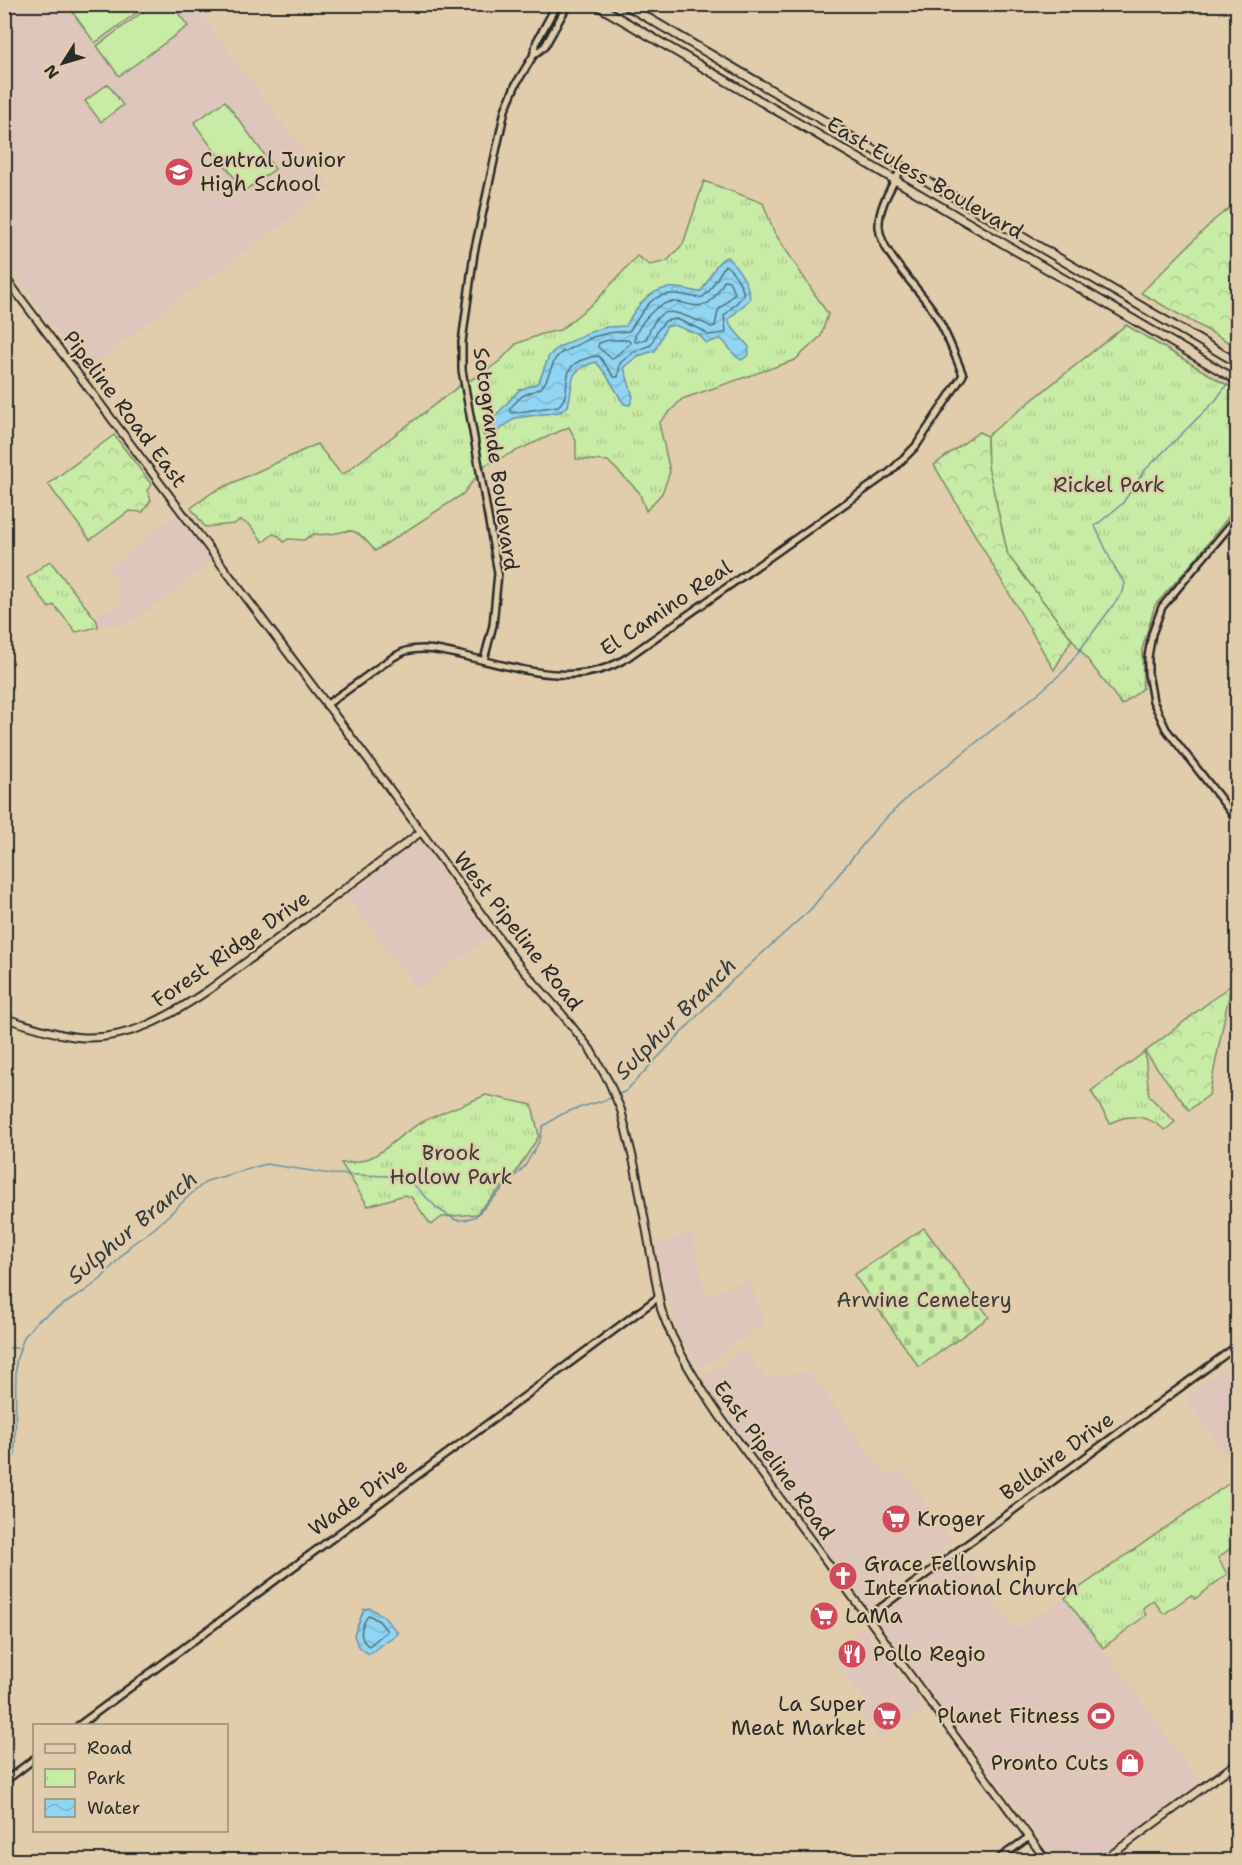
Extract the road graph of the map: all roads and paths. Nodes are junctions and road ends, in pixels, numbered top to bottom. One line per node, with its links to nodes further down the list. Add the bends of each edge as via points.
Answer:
1 (557, 4): 5 (street, Sotogrande Boulevard)
2 (568, 4): 5 (street, Sotogrande Boulevard, via 545,46)
3 (595, 4): 7 (main road, East Euless Boulevard)
4 (624, 4): 6 (main road, East Euless Boulevard)
5 (532, 56): 13 (street, Sotogrande Boulevard, via 505,110 474,253 462,342 462,370 498,573 493,625)
6 (902, 167): 7 (street); 9 (main road, East Euless Boulevard)
7 (895, 180): 10 (main road, East Euless Boulevard); 13 (street, El Camino Real, via 880,216 881,237 886,250 933,311 963,375 916,446 890,472 619,663 594,673 574,675 548,674)
8 (4, 276): 12 (main road, Pipeline Road East)
9 (1238, 363)
10 (1238, 381)
11 (1238, 516): 15 (street, via 1162,607 1152,634 1148,673 1153,701 1166,729)
12 (219, 562): 14 (main road, West Pipeline Road)
13 (484, 660): 14 (street, El Camino Real, via 440,650 406,651)
14 (326, 705): 16 (main road, West Pipeline Road)
15 (1238, 821)
16 (421, 832): 17 (main road, Forest Ridge Drive, via 210,989 147,1026 88,1037 55,1033); 18 (main road, West Pipeline Road, via 518,964 590,1049 609,1082 621,1110 635,1167)
17 (4, 1018)
18 (658, 1297): 20 (main road, West Pipeline Road, via 667,1326); 22 (street, Wade Drive)
19 (1238, 1345): 21 (street, Bellaire Drive)
20 (689, 1368): 21 (main road, East Pipeline Road, via 726,1425)
21 (867, 1617): 26 (main road, East Pipeline Road)
22 (79, 1724)
23 (33, 1760): 25 (street)
24 (1238, 1762): 29 (main road)
25 (4, 1782)
26 (1029, 1837): 27 (street); 28 (main road, East Pipeline Road)
27 (997, 1860)
28 (1047, 1860)
29 (1104, 1860)

